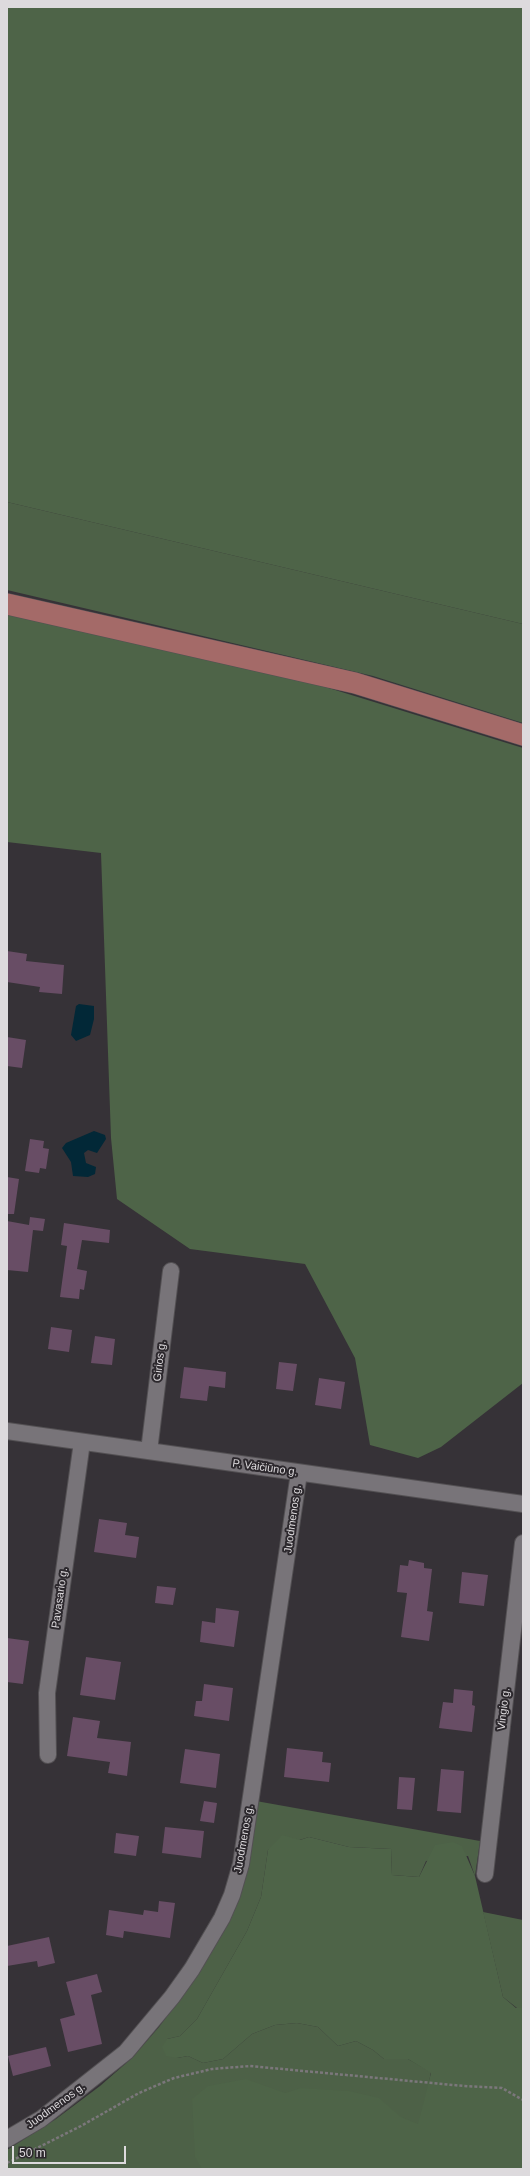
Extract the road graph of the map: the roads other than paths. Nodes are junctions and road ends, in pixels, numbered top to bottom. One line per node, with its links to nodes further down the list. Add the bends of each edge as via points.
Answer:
1 (7, 604): 2 (main road, via 355,683)
2 (523, 735)
3 (171, 1271): 6 (street, Girios g.)
4 (7, 1431): 5 (street, P. Vaičiūno g.)
5 (82, 1442): 6 (street, P. Vaičiūno g.); 10 (street, Pavasario g., via 46,1693)
6 (149, 1451): 7 (street, P. Vaičiūno g.)
7 (299, 1473): 8 (street, P. Vaičiūno g.); 12 (street, Juodmenos g., via 241,1864 222,1918 192,1969 126,2052 41,2119)
8 (523, 1504)
9 (523, 1543): 11 (street, Vingio g.)
10 (48, 1755)
11 (485, 1874)
12 (7, 2139)

